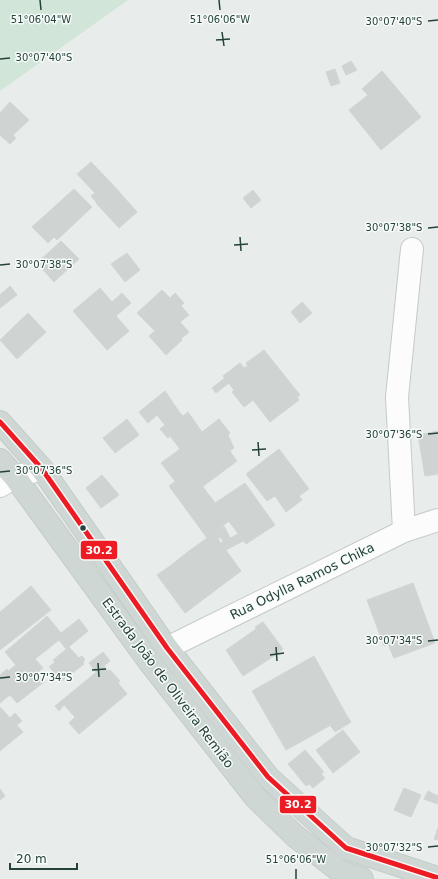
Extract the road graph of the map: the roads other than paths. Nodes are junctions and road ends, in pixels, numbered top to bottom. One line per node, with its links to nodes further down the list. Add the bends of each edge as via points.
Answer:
1 (412, 249): 7 (street, via 397,397)
2 (0, 422): 4 (main road, Estrada João de Oliveira Remião)
3 (0, 460): 5 (main road, Estrada João de Oliveira Remião)
4 (42, 469): 5 (street); 8 (main road, Estrada João de Oliveira Remião)
5 (8, 482): 10 (main road, Estrada João de Oliveira Remião, via 256,798 295,836 341,872)
6 (438, 520): 7 (street, Rua Odylla Ramos Chika)
7 (404, 531): 8 (street, Rua Odylla Ramos Chika)
8 (167, 648): 9 (main road, Estrada João de Oliveira Remião, via 268,777 346,848)
9 (438, 878)
10 (362, 879)

